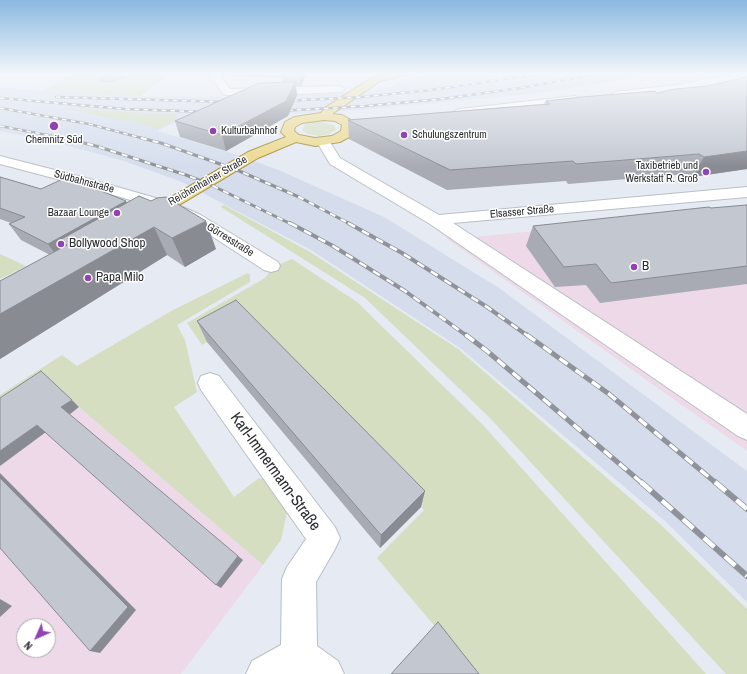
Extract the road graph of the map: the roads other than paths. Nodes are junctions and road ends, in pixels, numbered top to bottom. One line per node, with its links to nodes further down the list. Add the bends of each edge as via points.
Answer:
1 (337, 104): 4 (main road)
2 (528, 104): 3 (street)
3 (449, 113)
4 (324, 116): 6 (main road, via 338,118); 7 (main road, via 310,116 289,125 288,132)
5 (361, 121): 6 (street)
6 (347, 123): 8 (main road, via 349,130 345,135 336,139)
7 (295, 138): 8 (main road); 11 (main road, Reichenhainer Straße, via 253,155)
8 (327, 148): 12 (street, via 335,161)
9 (0, 160): 11 (street, Südbahnstraße)
10 (747, 192): 12 (street, Elsasser Straße)
11 (167, 206): 13 (main road, Reichenhainer Straße); 14 (street, Görresstraße, via 192,217)
12 (436, 220): 16 (street)
13 (134, 226)
14 (271, 266)
15 (210, 383): 17 (street, Karl-Immermann-Straße, via 324,538 299,579)
16 (747, 428)
17 (312, 664): 18 (street, Karl-Immermann-Straße)
18 (264, 674)

